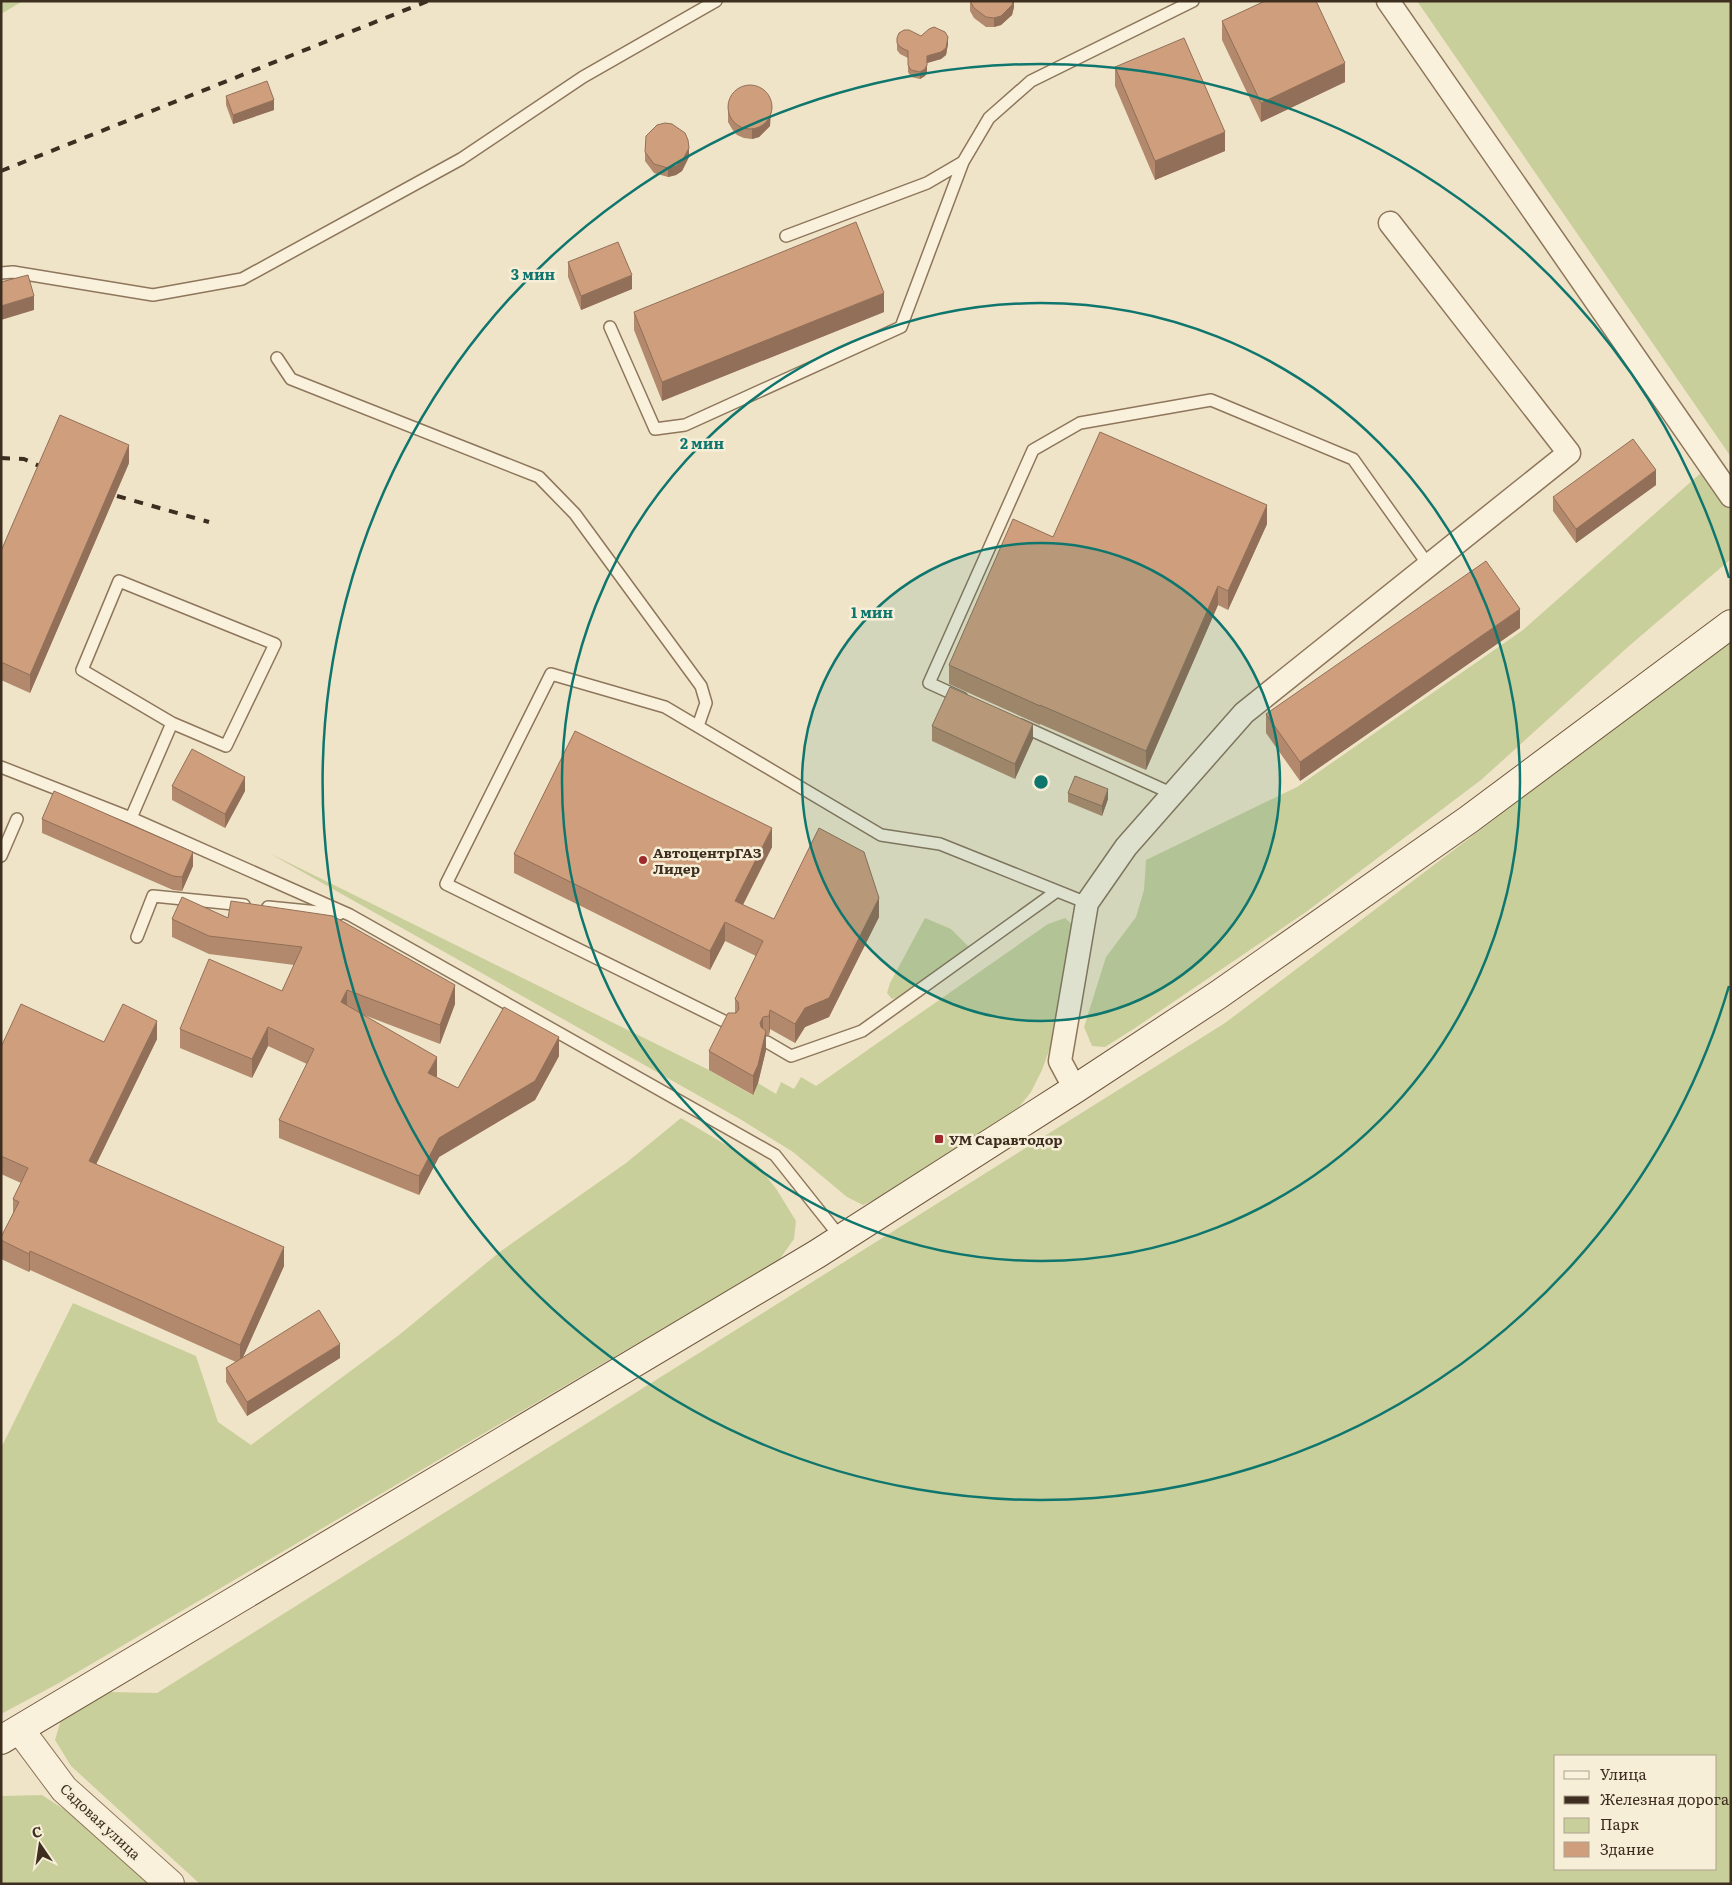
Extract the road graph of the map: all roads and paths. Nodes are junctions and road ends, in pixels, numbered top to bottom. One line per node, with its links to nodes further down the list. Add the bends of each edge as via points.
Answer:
1 (716, 1): 7 (lane, via 583,77 461,159 242,279 153,294 13,272)
2 (1193, 1): 4 (lane, via 1031,81 989,118)
3 (1388, 1): 10 (street)
4 (964, 162): 6 (lane, via 927,183); 8 (lane, via 901,328 685,424 655,429)
5 (1390, 223): 11 (street, via 1570,453)
6 (786, 236)
7 (1, 273)
8 (610, 327)
9 (277, 358): 16 (lane, via 291,379 539,477 574,514 701,686 706,702)
10 (1731, 496)
11 (1429, 566): 13 (lane, via 1352,459 1211,400 1080,423 1034,450 929,683); 18 (street, via 1244,714)
12 (1731, 624): 28 (main road, via 1468,820 1218,995)
13 (974, 704)
14 (1010, 720): 18 (lane)
15 (172, 723): 15 (lane, via 82,670 119,581 275,644 226,746); 19 (lane)
16 (698, 726): 22 (lane, via 881,835 940,844); 26 (lane, via 665,707 551,674 446,884)
17 (1, 767): 19 (lane)
18 (1173, 794): 23 (street, via 1126,847)
19 (131, 818): 24 (lane)
20 (17, 819): 21 (lane)
21 (1, 856)
22 (1057, 891): 23 (lane); 27 (lane, via 862,1031 791,1056)
23 (1087, 903): 28 (street, via 1060,1061)
24 (350, 915): 25 (lane, via 153,896); 29 (lane, via 776,1155)
25 (137, 937)
26 (732, 1025)
27 (767, 1042)
28 (1075, 1089): 29 (main road)
29 (841, 1238): 30 (main road)
30 (11, 1735): 31 (main road, Садовая улица, via 64,1789)
31 (170, 1884)

